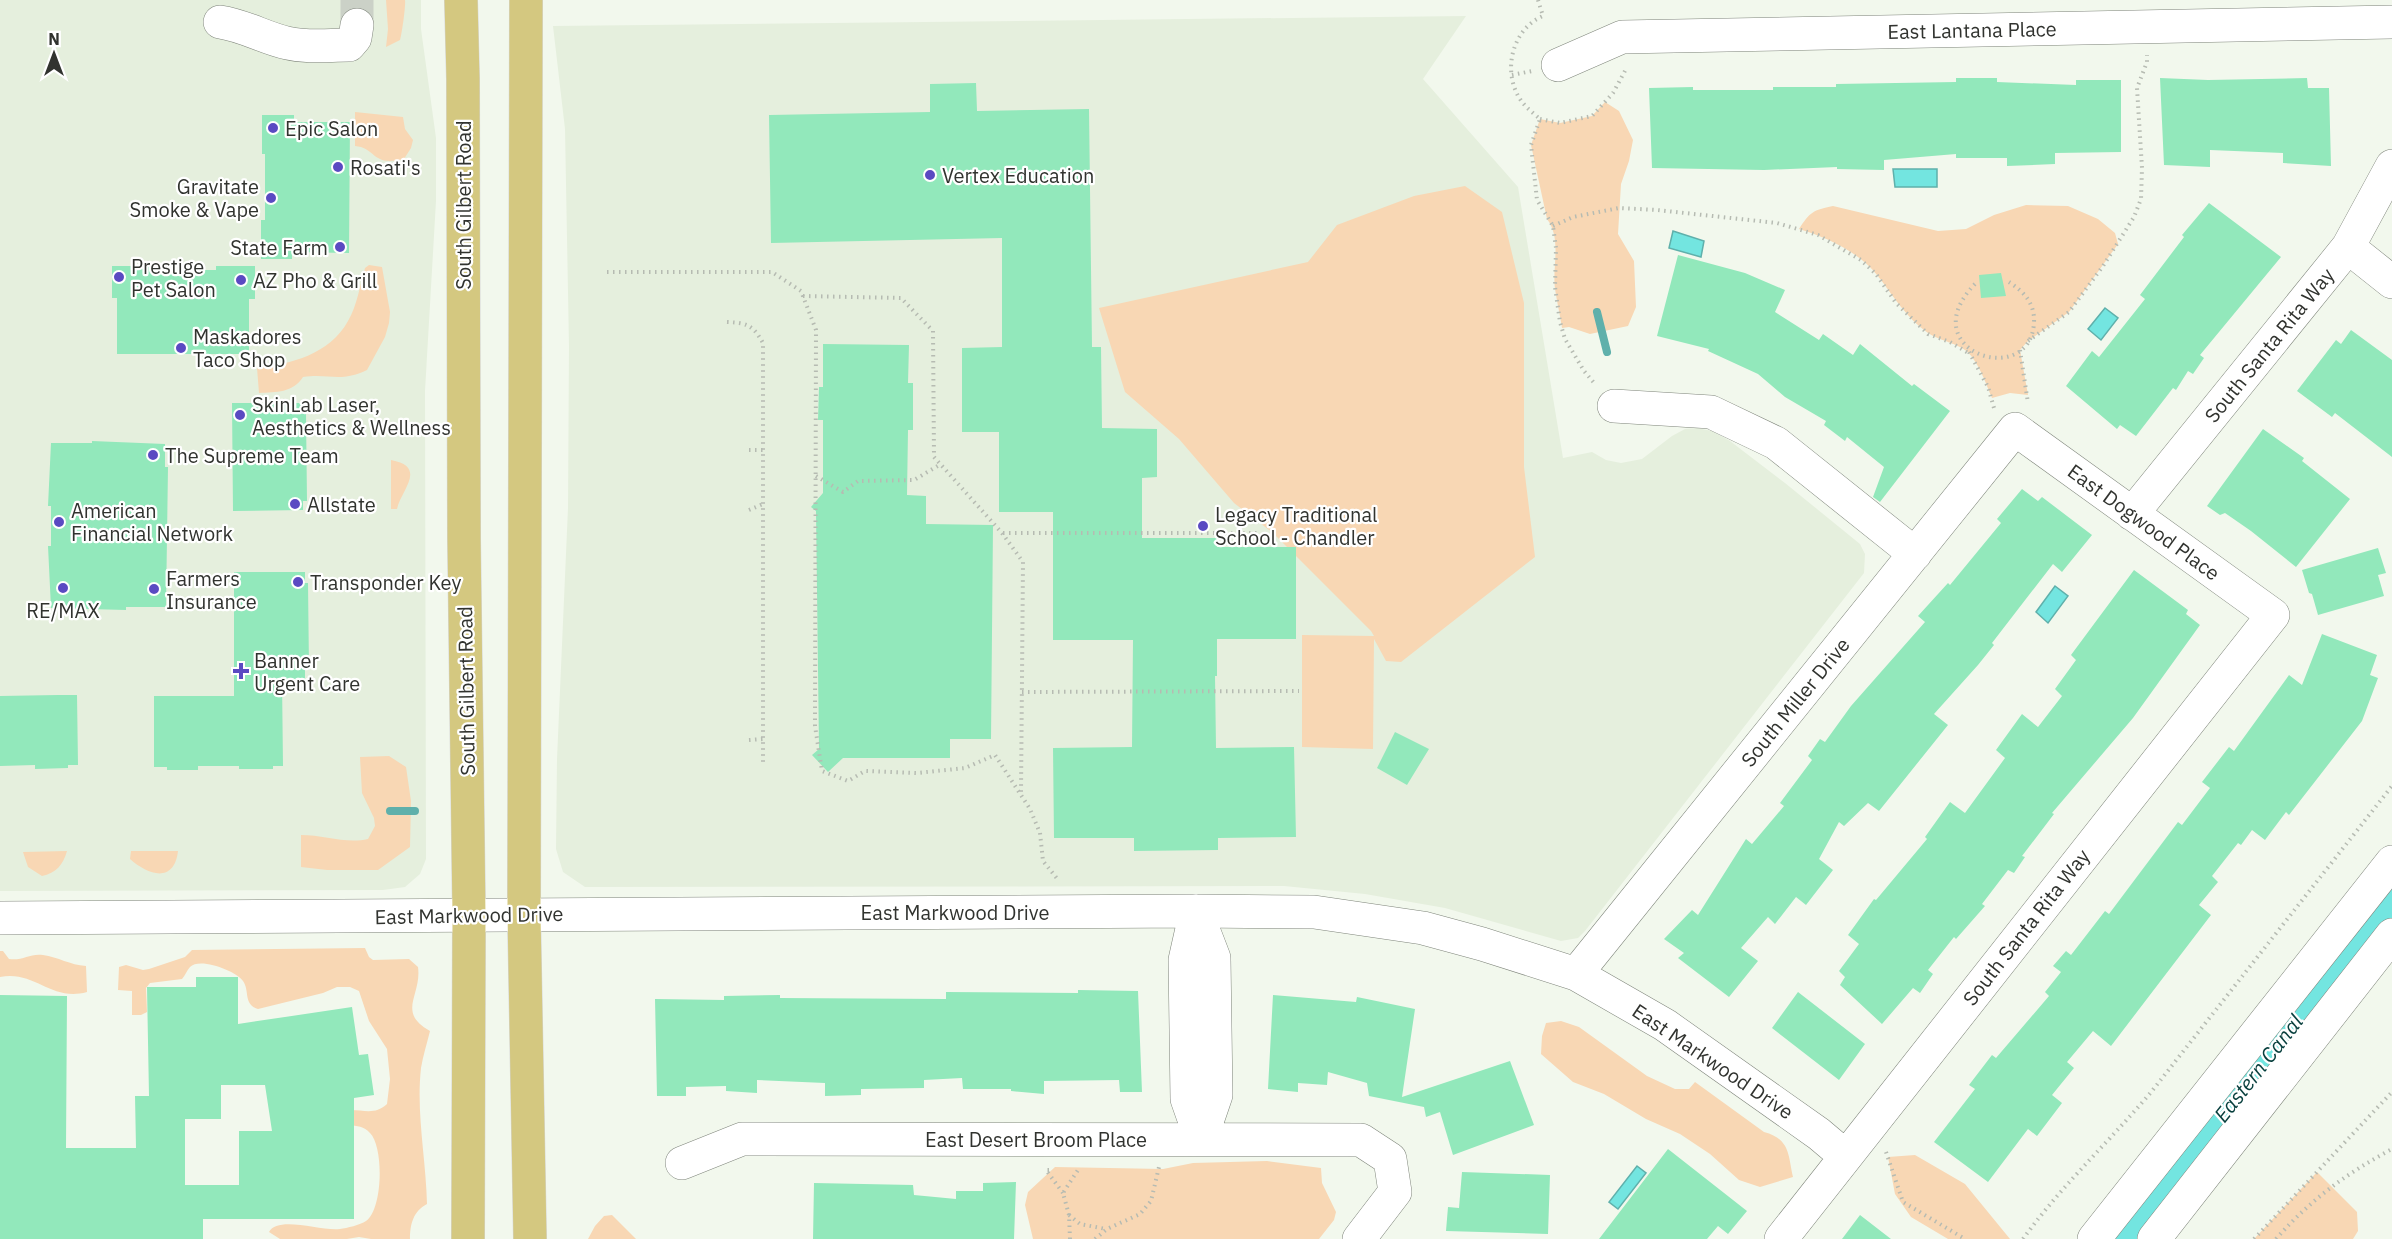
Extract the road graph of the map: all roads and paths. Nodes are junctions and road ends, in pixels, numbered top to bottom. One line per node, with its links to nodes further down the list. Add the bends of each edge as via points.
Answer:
1 (461, 0): 46 (main road, South Gilbert Road)
2 (526, 0): 45 (main road)
3 (1538, 0): 10 (path, via 1543,16 1516,40 1511,62 1513,83 1520,99 1540,119 1531,145 1537,200)
4 (2153, 18): 6 (street, East Lantana Place); 8 (street, East Lantana Place, via 1622,37); 18 (path, via 2147,62 2137,88 2141,199 2103,266 2069,312)
5 (220, 22): 7 (street, via 307,46 349,45)
6 (2392, 22)
7 (357, 25)
8 (1558, 65)
9 (2392, 166): 11 (street, South Santa Rita Way)
10 (1553, 226): 21 (path, via 1573,217 1619,208 1777,223 1818,235 1861,260 1928,334); 22 (path, via 1555,287 1565,339 1584,371)
11 (2348, 247): 14 (street); 30 (street, South Santa Rita Way)
12 (607, 272): 16 (path, via 772,272)
13 (2009, 282): 18 (path, via 2023,291 2030,302 2034,315)
14 (2392, 282)
15 (1975, 284): 19 (path, via 1958,306 1957,332)
16 (803, 296): 26 (path, via 901,298 933,331 934,457); 27 (path, via 816,330)
17 (727, 322): 25 (path, via 741,322 756,329 763,343)
18 (2028, 341): 20 (path)
19 (1963, 343): 20 (path, via 1978,354 1996,359); 21 (path)
20 (2020, 350): 23 (path, via 2028,395)
21 (1970, 354): 23 (path)
22 (1614, 406): 33 (street, via 1711,412 1776,443)
23 (2016, 438): 30 (street, East Dogwood Place); 33 (street, South Miller Drive)
24 (749, 450): 25 (path)
25 (763, 450): 28 (path)
26 (941, 464): 27 (path, via 914,480 858,481 843,492); 31 (path)
27 (816, 476): 41 (path, via 816,726 822,771 848,781 865,771 917,773 965,768 995,755)
28 (763, 504): 29 (path); 37 (path)
29 (749, 510)
30 (2132, 514): 34 (street, East Dogwood Place)
31 (1002, 533): 32 (path); 36 (path, via 1023,562)
32 (1257, 533)
33 (1915, 554): 49 (street, South Miller Drive)
34 (2273, 615): 55 (street, South Santa Rita Way)
35 (1299, 691): 36 (path)
36 (1022, 692): 41 (path)
37 (764, 739): 38 (path); 39 (path)
38 (749, 740)
39 (764, 766)
40 (2392, 786): 72 (path, via 2152,1091 2117,1133 2057,1193)
41 (1021, 795): 43 (path, via 1040,833 1043,861 1059,882)
42 (2392, 862): 73 (street)
43 (1071, 882)
44 (1196, 911): 45 (street, East Markwood Drive); 49 (street, East Markwood Drive, via 1314,912 1423,928); 51 (street, via 1185,960 1187,1099)
45 (524, 914): 46 (street, East Markwood Drive); 66 (main road)
46 (469, 915): 47 (street, East Markwood Drive); 65 (main road, South Gilbert Road)
47 (0, 918)
48 (2392, 935): 74 (street)
49 (1576, 974): 55 (street, East Markwood Drive, via 1665,1024)
50 (2392, 1092): 75 (path)
51 (1201, 1139): 54 (street, East Desert Broom Place); 69 (street, East Desert Broom Place, via 1361,1140 1390,1159 1395,1192)
52 (1884, 1148): 71 (path, via 1903,1202)
53 (2392, 1149): 76 (path, via 2323,1192)
54 (1159, 1155): 56 (street, East Desert Broom Place, via 742,1139); 61 (path); 64 (path, via 1151,1201 1140,1214)
55 (1845, 1156): 70 (street, South Santa Rita Way)
56 (682, 1163)
57 (1056, 1170): 62 (path, via 1046,1170)
58 (1066, 1170): 59 (path)
59 (1077, 1170): 60 (path); 62 (path)
60 (1089, 1170)
61 (1147, 1170)
62 (1063, 1193): 63 (path)
63 (1069, 1215): 64 (path, via 1080,1224); 67 (path)
64 (1107, 1229): 68 (path)
65 (468, 1239)
66 (530, 1239)
67 (1070, 1239)
68 (1095, 1239)
69 (1359, 1239)
70 (1781, 1239)
71 (1965, 1239)
72 (2023, 1239)
73 (2094, 1239)
74 (2154, 1239)
75 (2254, 1239)
76 (2276, 1239)

